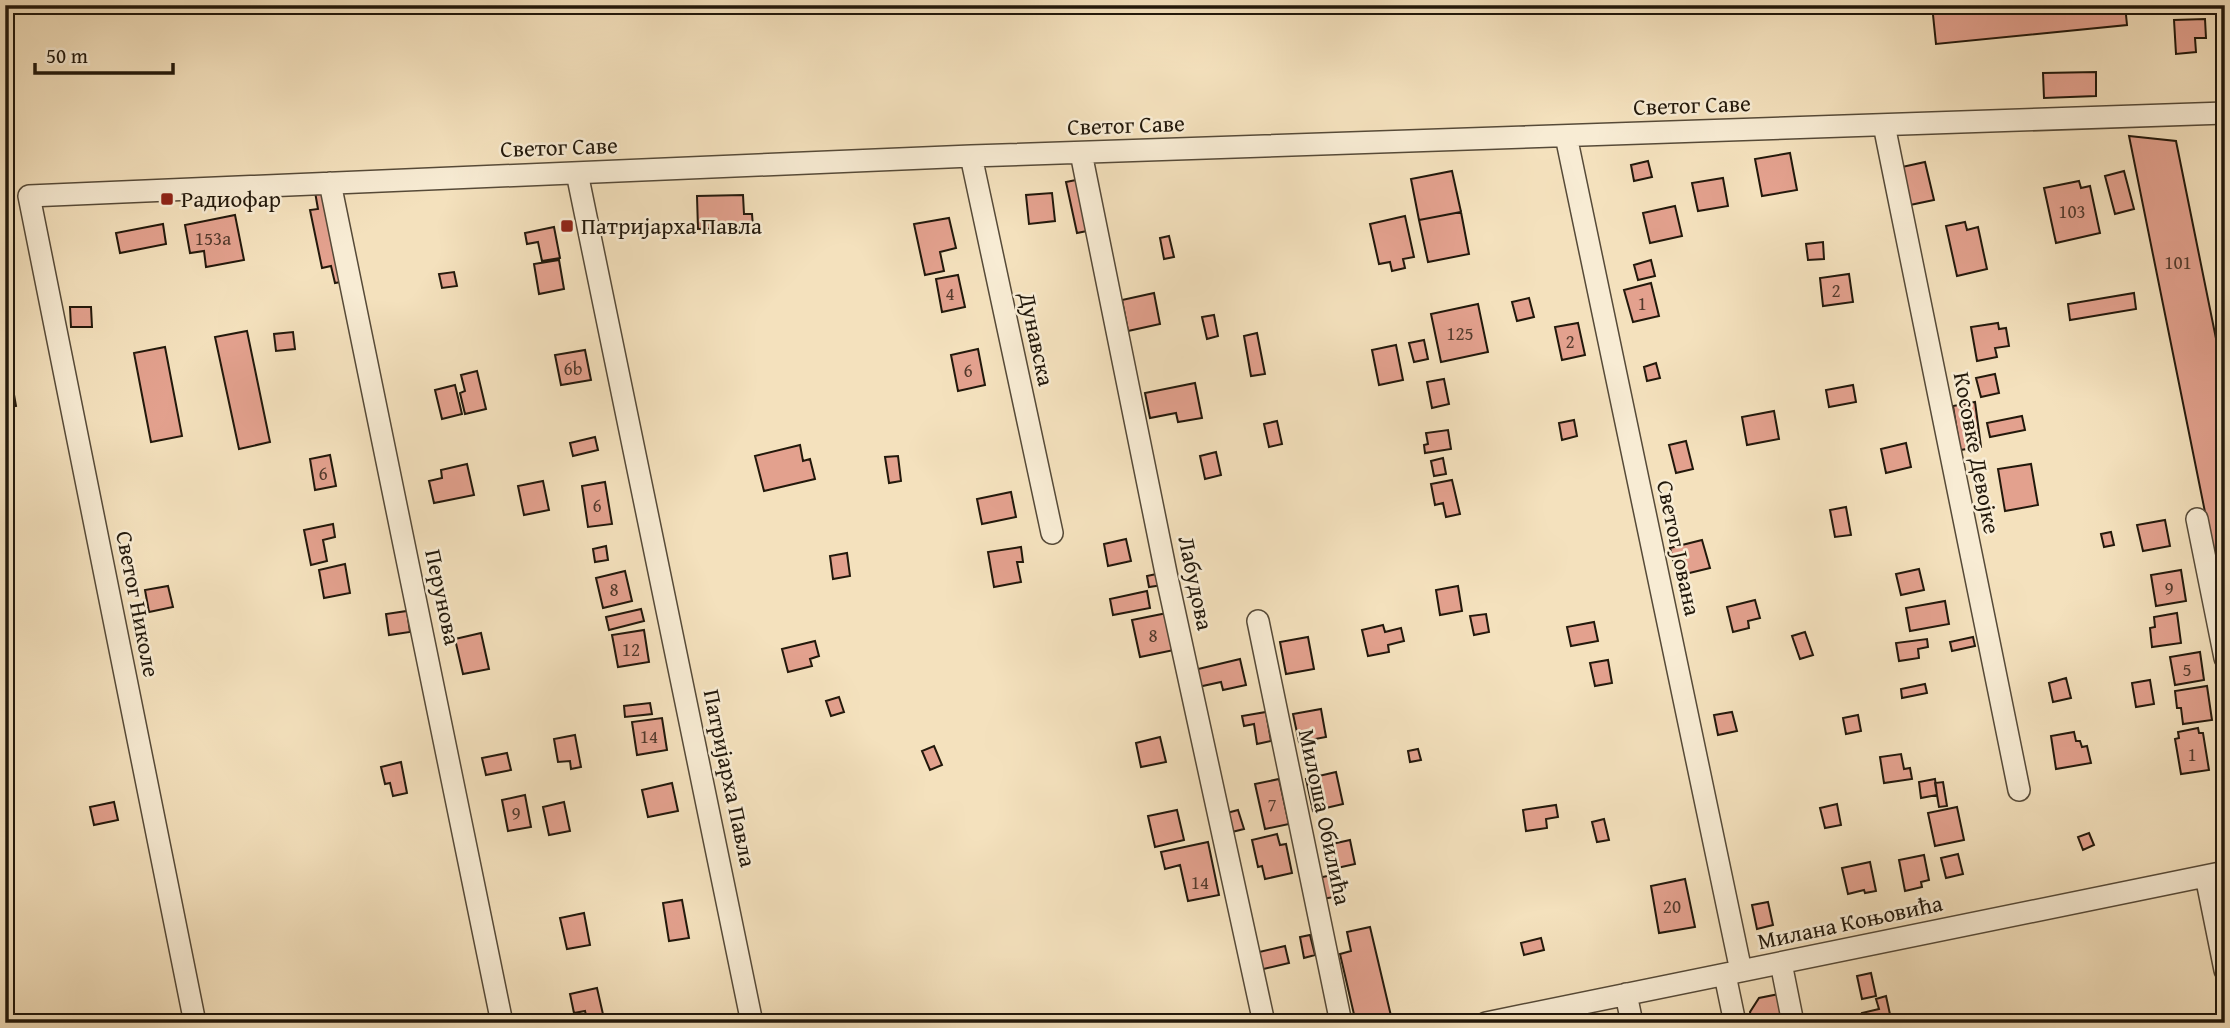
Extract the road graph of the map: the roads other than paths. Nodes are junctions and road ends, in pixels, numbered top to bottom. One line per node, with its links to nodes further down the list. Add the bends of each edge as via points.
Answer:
1 (2225, 113): 2 (street, Светог Саве)
2 (1884, 125): 3 (street, Светог Саве); 13 (street, Косовке Девојке)
3 (1566, 136): 4 (street, Светог Саве); 17 (street, Светог Јована)
4 (1081, 152): 5 (street, Светог Саве); 23 (street, Лабудова)
5 (971, 156): 6 (street, Светог Саве); 10 (street, Дунавска)
6 (577, 173): 7 (street, Светог Саве); 22 (street, Патријарха Павла)
7 (330, 183): 8 (street, Светог Саве); 21 (street, Перунова)
8 (29, 196): 20 (street, Светог Николе)
9 (2197, 519): 12 (street)
10 (1052, 533)
11 (1258, 621): 24 (street, Милоша Обилића)
12 (2225, 658)
13 (2019, 790)
14 (2215, 874): 15 (street, Милана Коњовића); 16 (street)
15 (1781, 963): 17 (street, Милана Коњовића); 28 (street)
16 (2225, 971)
17 (1733, 973): 18 (street, Милана Коњовића); 27 (street, Светог Јована)
18 (1626, 994): 19 (street, Милана Коњовића); 26 (street)
19 (1531, 1018): 25 (street, Милана Коњовића)
20 (195, 1023)
21 (502, 1023)
22 (752, 1023)
23 (1264, 1023)
24 (1342, 1023)
25 (1486, 1023)
26 (1632, 1023)
27 (1735, 1023)
28 (1793, 1023)

